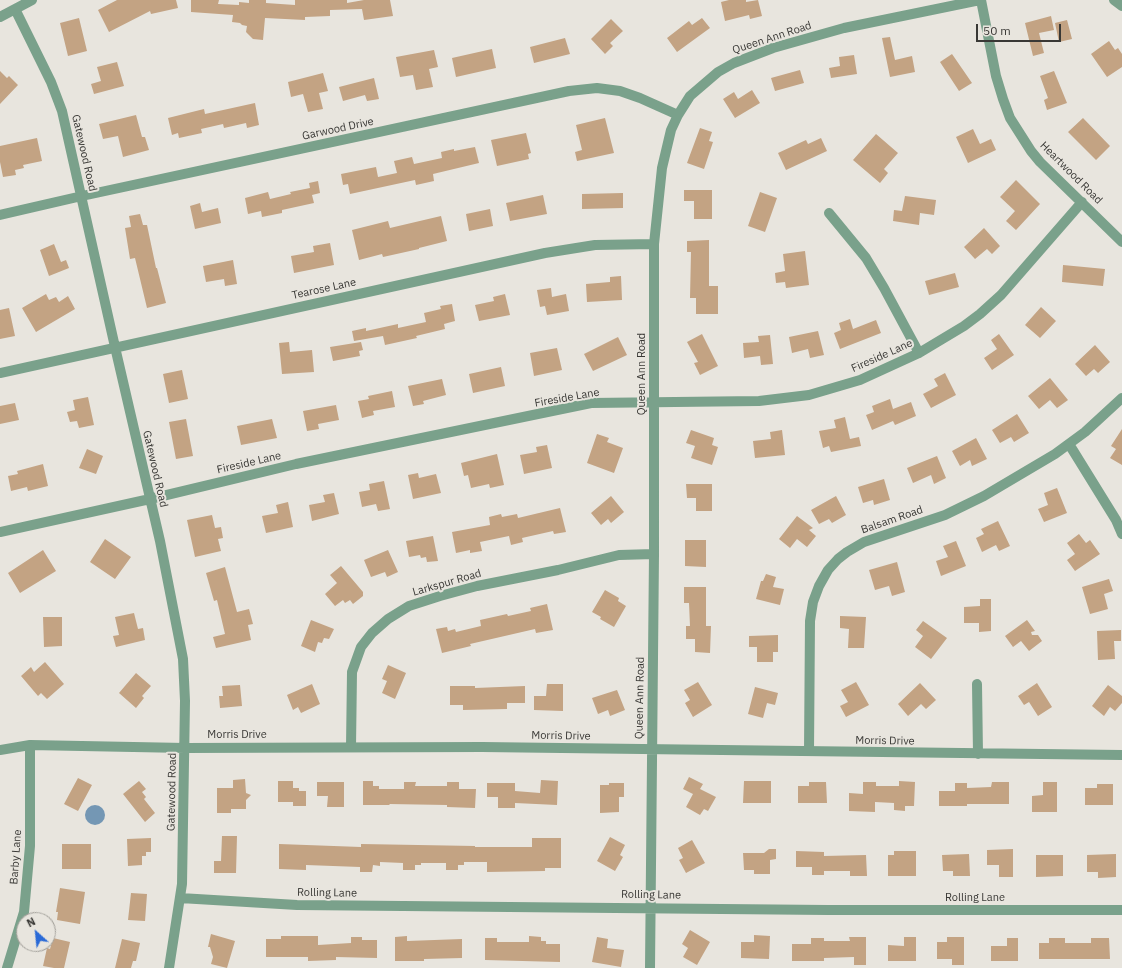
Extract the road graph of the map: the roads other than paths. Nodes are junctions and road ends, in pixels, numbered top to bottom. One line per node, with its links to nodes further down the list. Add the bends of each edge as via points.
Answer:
1 (32, 0): 5 (street)
2 (980, 0): 7 (street, Queen Ann Road, via 844,28 773,48 718,72 690,96); 9 (street, Heartwood Road, via 996,76 1010,118 1040,162)
3 (1114, 0): 4 (street)
4 (1122, 6)
5 (15, 9): 6 (street); 8 (street, Gatewood Road, via 62,111)
6 (0, 17)
7 (678, 115): 8 (street, Garwood Drive, via 620,91 597,88 569,91); 13 (street, Queen Ann Road, via 671,130 662,168)
8 (82, 196): 11 (street, Garwood Drive); 14 (street, Gatewood Road)
9 (1082, 202): 12 (street, Heartwood Road); 15 (street, Fireside Lane, via 996,300 964,326)
10 (829, 213): 15 (street, via 866,258)
11 (0, 215)
12 (1122, 242)
13 (654, 244): 14 (street, Tearose Lane, via 595,245 545,253); 18 (street, Queen Ann Road)
14 (115, 347): 16 (street, Tearose Lane); 20 (street, Gatewood Road)
15 (919, 353): 18 (street, Fireside Lane, via 860,380 809,395 759,401)
16 (0, 373)
17 (1122, 398): 19 (street, Balsam Road)
18 (654, 402): 20 (street, Fireside Lane, via 591,404 296,464); 23 (street, Queen Ann Road)
19 (1069, 444): 22 (street); 30 (street, Balsam Road, via 984,496 945,515 864,542 847,552 828,570 815,596 810,621)
20 (150, 499): 21 (street, Fireside Lane); 27 (street, Gatewood Road, via 183,659)
21 (0, 532)
22 (1122, 534)
23 (654, 554): 26 (street, Larkspur Road, via 619,555 477,586 409,606 388,618 361,647 352,672); 28 (street, Queen Ann Road)
24 (977, 684): 31 (street)
25 (30, 745): 27 (street, Morris Drive); 29 (street, Morris Drive); 36 (street, Barby Lane, via 30,846 24,912)
26 (351, 747): 27 (street, Morris Drive); 28 (street, Morris Drive)
27 (184, 748): 33 (street, Gatewood Road)
28 (652, 749): 30 (street, Morris Drive); 34 (street, Queen Ann Road)
29 (0, 750)
30 (809, 751): 31 (street, Morris Drive)
31 (978, 754): 32 (street, Morris Drive)
32 (1122, 755)
33 (180, 898): 34 (street, Rolling Lane, via 297,905); 37 (street, Gatewood Road)
34 (650, 907): 35 (street, Rolling Lane); 38 (street, Queen Ann Road)
35 (1122, 910)
36 (6, 961)
37 (169, 968)
38 (650, 968)

